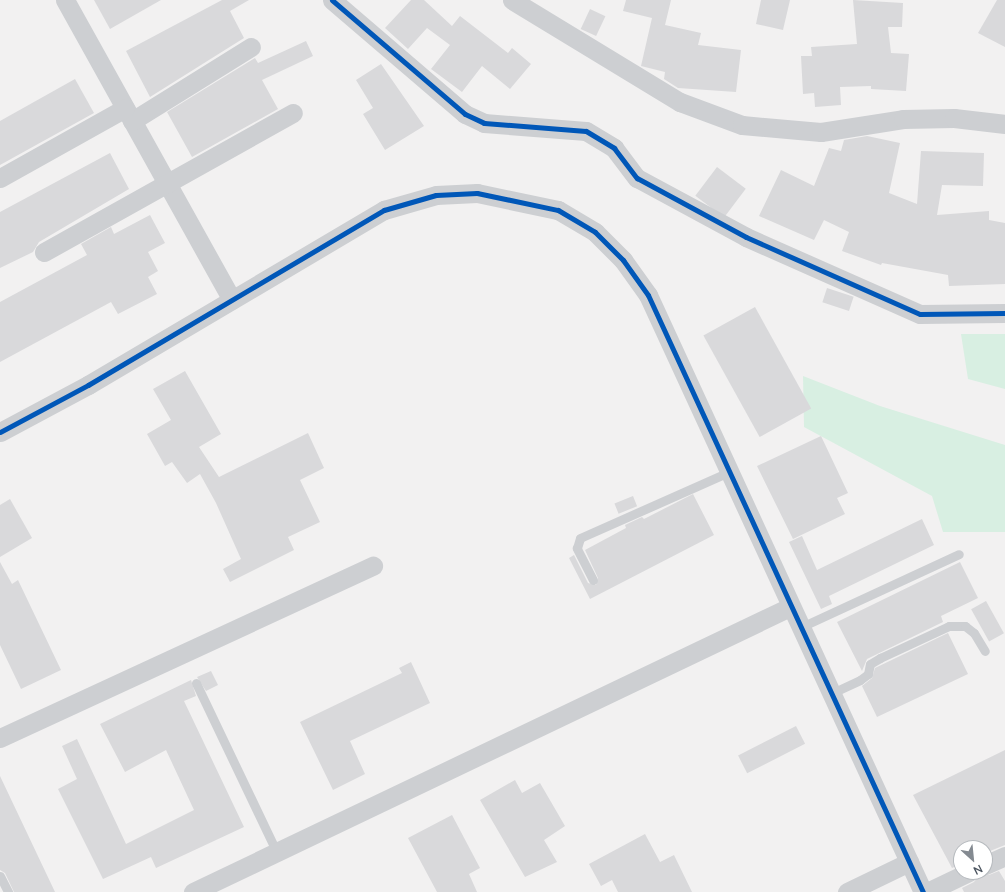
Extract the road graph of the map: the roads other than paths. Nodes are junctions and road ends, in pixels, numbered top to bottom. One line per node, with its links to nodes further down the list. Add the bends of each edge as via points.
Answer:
1 (65, 0): 6 (street)
2 (332, 0): 12 (street, via 465,114 484,123 586,131 614,148 637,178 746,237 920,314)
3 (512, 0): 7 (street, via 680,102 742,125 821,132 903,120 954,118)
4 (251, 47): 6 (street)
5 (293, 113): 9 (street)
6 (128, 114): 8 (street); 9 (street)
7 (1005, 124)
8 (0, 178)
9 (166, 183): 10 (street); 11 (street)
10 (44, 252)
11 (232, 300): 13 (street, via 88,385); 14 (street, via 384,210 436,195 477,193 558,210 595,232 623,260 648,295)
12 (1005, 313)
13 (0, 432)
14 (729, 472): 17 (lane, via 580,538 577,548); 18 (street)
15 (959, 554): 19 (lane)
16 (373, 566): 23 (street)
17 (593, 580)
18 (790, 607): 19 (street); 24 (street)
19 (799, 628): 22 (street)
20 (985, 652): 22 (lane, via 974,633 965,626 950,626 880,658 870,664 868,674 860,680)
21 (196, 683): 24 (lane)
22 (830, 694): 27 (street)
23 (0, 738)
24 (277, 853): 31 (street)
25 (1005, 856): 26 (street)
26 (993, 861)
27 (909, 862): 32 (street); 33 (street)
28 (0, 876): 30 (lane)
29 (953, 880): 34 (street)
30 (8, 892)
31 (194, 892)
32 (847, 892)
33 (923, 892)
34 (927, 892)

